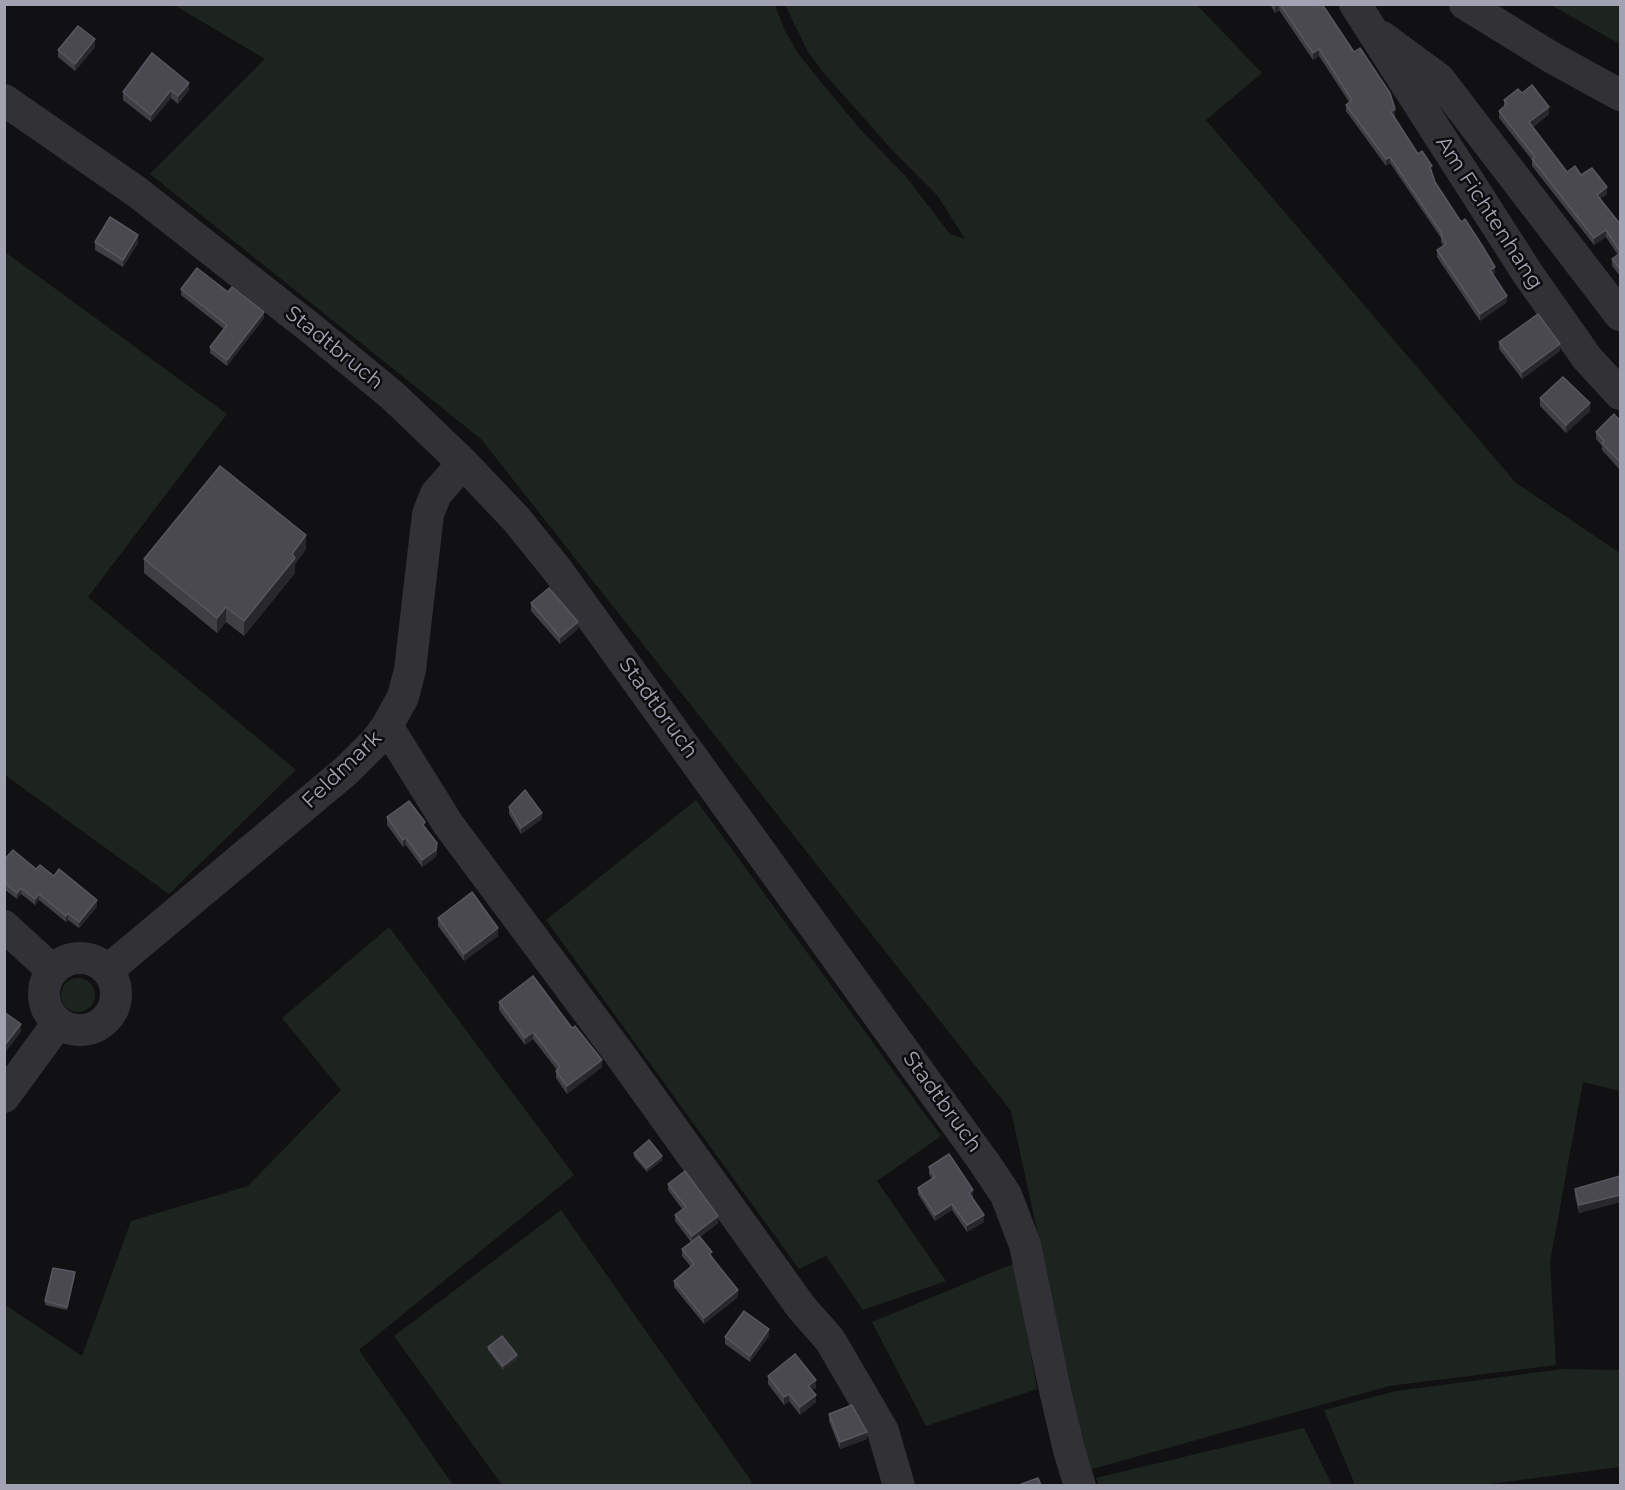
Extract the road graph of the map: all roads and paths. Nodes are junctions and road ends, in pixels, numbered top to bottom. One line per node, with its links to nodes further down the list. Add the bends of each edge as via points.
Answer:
1 (1465, 4): 3 (street)
2 (1361, 15): 5 (street, Am Fichtenhang, via 1439,79); 6 (street, Am Fichtenhang, via 1528,273 1587,358)
3 (1620, 95)
4 (4, 100): 7 (street, Stadtbruch, via 137,192 308,326 393,396)
5 (1620, 315)
6 (1620, 394)
7 (464, 463): 8 (street, Feldmark, via 436,494 428,514 410,670 403,697); 15 (street, Stadtbruch, via 558,571 1006,1195 1025,1245 1055,1390)
8 (387, 726): 11 (street, Feldmark, via 348,770); 14 (street, via 448,824 801,1307 830,1340 883,1431)
9 (4, 926): 10 (street)
10 (52, 970): 11 (street, via 62,961 80,957 98,962); 12 (street, via 43,992 50,1015)
11 (108, 970): 12 (street, via 117,993 109,1016 91,1029 69,1029)
12 (58, 1023): 13 (street)
13 (4, 1097)
14 (899, 1485)
15 (1080, 1485)

